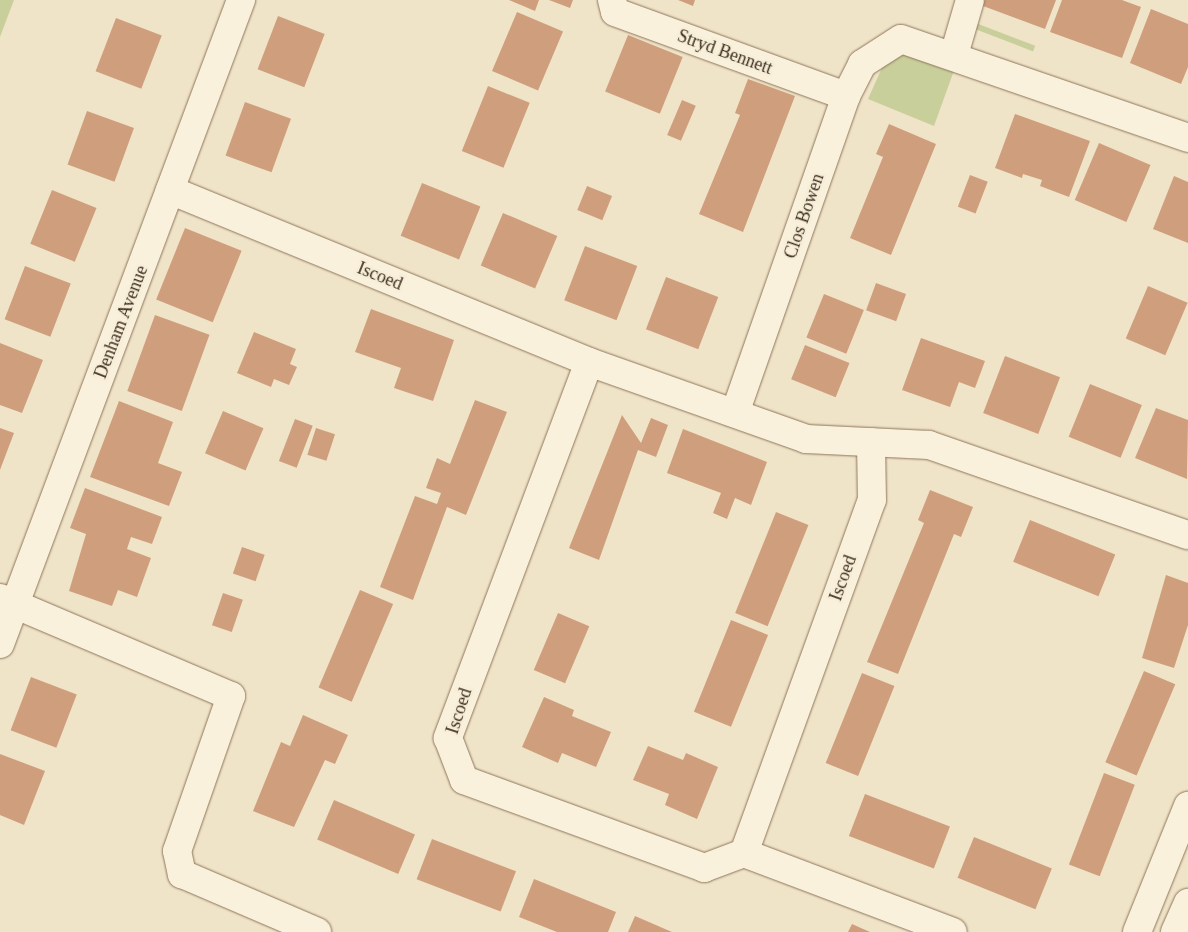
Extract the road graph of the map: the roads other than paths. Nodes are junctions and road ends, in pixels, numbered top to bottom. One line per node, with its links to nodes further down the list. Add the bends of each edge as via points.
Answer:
1 (241, 0): 7 (street, Denham Avenue)
2 (612, 0): 5 (street, Stryd Bennett, via 615,12)
3 (970, 0): 4 (street)
4 (954, 55): 5 (street, Clos Bowen, via 901,38 862,64); 6 (street)
5 (846, 96): 9 (street, Clos Bowen)
6 (1188, 138)
7 (170, 190): 8 (street, Iscoed); 12 (street, Denham Avenue)
8 (590, 362): 9 (street, Iscoed); 15 (street, Iscoed, via 448,738 464,780 704,868)
9 (735, 413): 10 (street, Iscoed, via 806,439)
10 (871, 442): 11 (street, Iscoed, via 929,445); 15 (street, Iscoed, via 872,500)
11 (1188, 535)
12 (7, 601): 13 (street, Denham Avenue); 17 (street, via 231,696 177,851 182,874)
13 (0, 644)
14 (1188, 806): 19 (street)
15 (744, 853): 18 (street)
16 (1188, 903): 20 (street)
17 (317, 932)
18 (953, 932)
19 (1137, 932)
20 (1175, 932)

